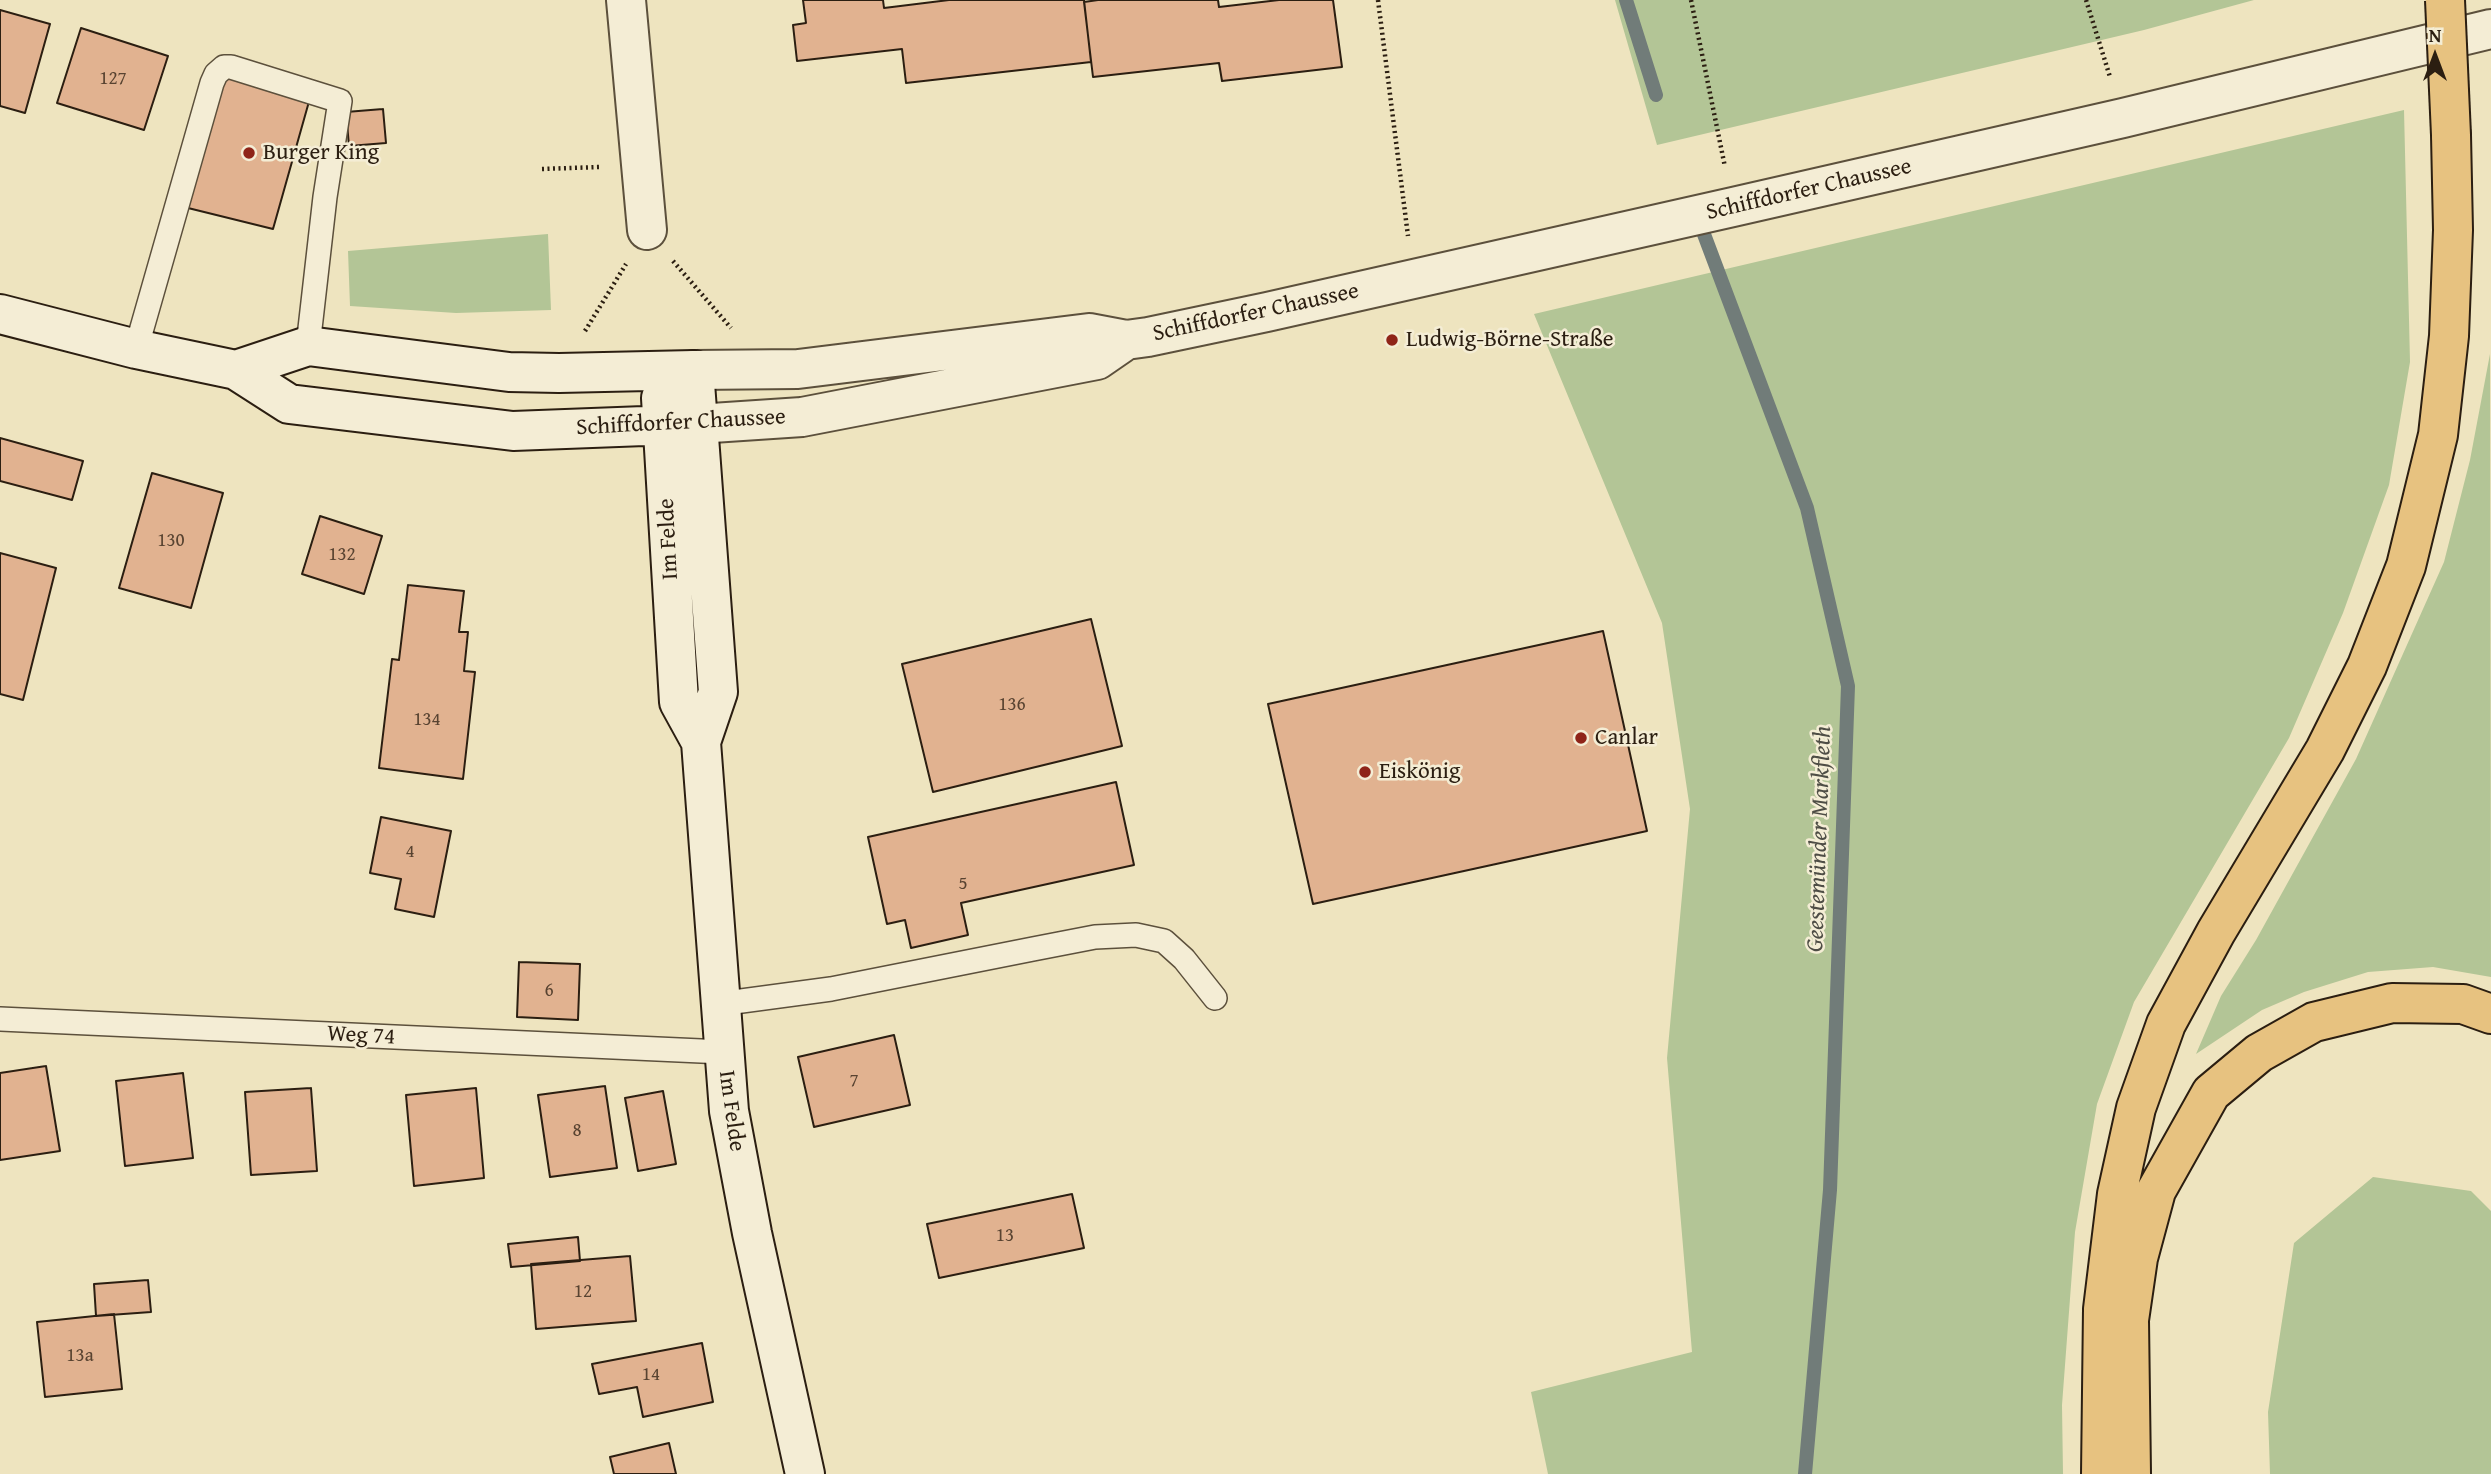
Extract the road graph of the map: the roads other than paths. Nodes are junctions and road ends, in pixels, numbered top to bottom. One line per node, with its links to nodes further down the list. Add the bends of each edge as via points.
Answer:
1 (626, 0): 4 (street)
2 (2445, 0): 18 (highway, bridge, via 2453,230 2438,435 2406,566 2367,666 2331,738 2166,1024 2136,1108 2117,1195 2103,1309)
3 (2491, 29): 6 (street, Schiffdorfer Chaussee, via 1733,207)
4 (647, 230)
5 (0, 314): 8 (street, Schiffdorfer Chaussee)
6 (1126, 340): 10 (street, Schiffdorfer Chaussee, via 1089,333 798,369); 11 (street, Schiffdorfer Chaussee, via 1097,360 802,417)
7 (308, 346): 8 (lane, via 340,100 231,67 220,69 212,83); 9 (street, Schiffdorfer Chaussee); 10 (street, Schiffdorfer Chaussee, via 509,372)
8 (136, 349): 9 (street, Schiffdorfer Chaussee)
9 (236, 370): 11 (street, Schiffdorfer Chaussee, via 289,404 513,431)
10 (676, 371): 11 (street, Im Felde)
11 (680, 424): 13 (street, Im Felde, via 718,692 701,742)
12 (1215, 998): 13 (lane, via 1164,941 1136,934 1095,937 831,989)
13 (719, 1004): 16 (street, Im Felde)
14 (2491, 1014): 19 (highway, via 2463,1004 2392,1003 2314,1022 2259,1053 2211,1093 2156,1191 2138,1258 2129,1320)
15 (0, 1019): 16 (lane, Weg 74)
16 (723, 1052): 17 (street, Im Felde, via 747,1206)
17 (805, 1474)
18 (2101, 1474)
19 (2131, 1474)

